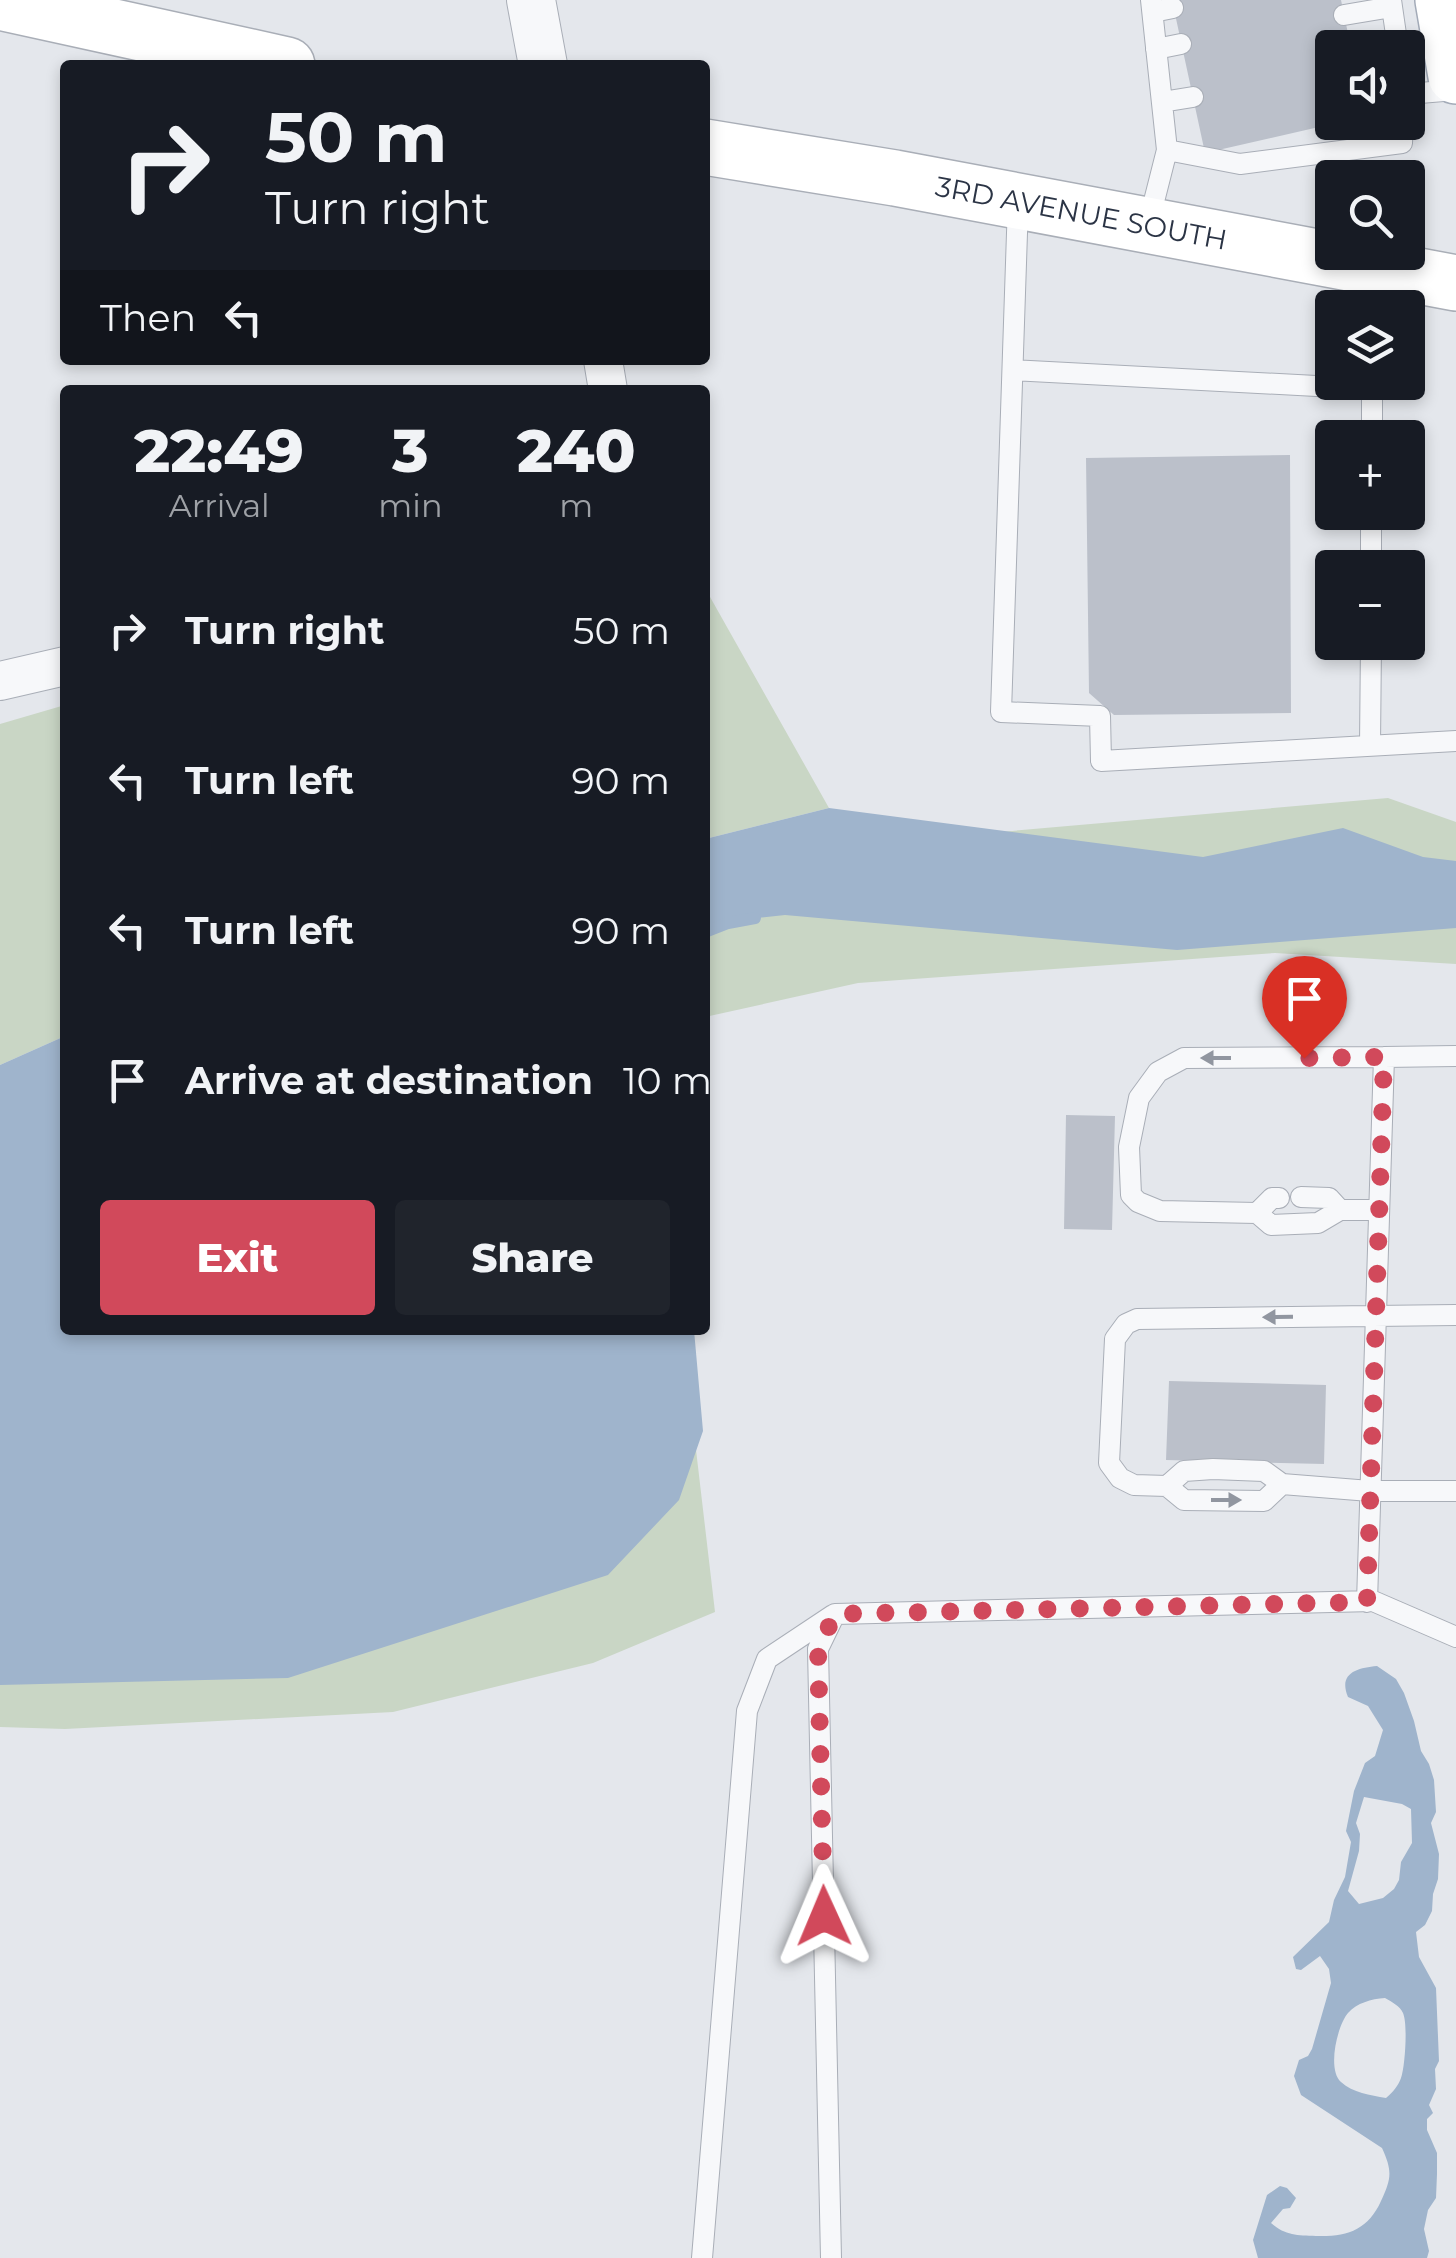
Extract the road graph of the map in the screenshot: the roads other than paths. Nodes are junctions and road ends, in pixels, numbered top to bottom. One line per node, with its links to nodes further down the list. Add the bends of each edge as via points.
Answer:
1 (531, 0): 10 (street)
2 (0, 2): 9 (main road)
3 (1408, 2): 5 (lane); 6 (lane); 11 (main road)
4 (1159, 7): 8 (lane)
5 (1344, 16)
6 (1402, 30)
7 (1181, 44): 8 (lane)
8 (1156, 48): 15 (lane)
9 (265, 60)
10 (542, 60)
11 (1456, 76)
12 (1456, 90): 13 (lane)
13 (1425, 93)
14 (1193, 97): 15 (lane)
15 (1162, 102): 18 (lane)
16 (1402, 140): 18 (lane, via 1240,164)
17 (710, 149): 19 (main road, 3RD AVENUE SOUTH)
18 (1167, 150): 20 (lane)
19 (1018, 201): 20 (main road, 3RD AVENUE SOUTH); 22 (lane)
20 (1148, 225): 21 (main road, 3RD AVENUE SOUTH)
21 (1456, 282)
22 (1013, 370): 23 (lane, via 1372,389); 28 (lane, via 1001,712 1100,716 1101,760)
23 (1372, 420)
24 (1371, 660): 28 (lane)
25 (60, 667): 26 (street)
26 (0, 681)
27 (1456, 741): 28 (lane)
28 (1370, 746)
29 (1456, 1056): 30 (lane)
30 (1384, 1057): 34 (lane); 35 (lane, one-way to 35, via 1184,1058 1158,1072 1139,1098 1130,1146 1132,1195 1160,1211)
31 (1301, 1197): 33 (lane, via 1329,1198)
32 (1279, 1198): 35 (lane)
33 (1340, 1210): 34 (lane); 35 (lane, via 1318,1223 1270,1225)
34 (1378, 1210): 37 (lane)
35 (1257, 1213)
36 (1456, 1315): 37 (lane)
37 (1376, 1316): 39 (lane, one-way to 39, via 1126,1324 1115,1339 1109,1463 1134,1485); 41 (lane)
38 (1282, 1484): 39 (lane, via 1264,1472 1214,1469 1184,1471); 39 (lane, one-way to 38, via 1184,1500 1264,1501); 41 (lane)
39 (1168, 1486)
40 (1456, 1490): 41 (lane)
41 (1370, 1491): 42 (lane)
42 (1367, 1602): 43 (lane); 44 (lane)
43 (835, 1614): 45 (lane, via 767,1659 747,1711); 46 (lane, via 818,1649)
44 (1456, 1637)
45 (702, 2258)
46 (831, 2258)

